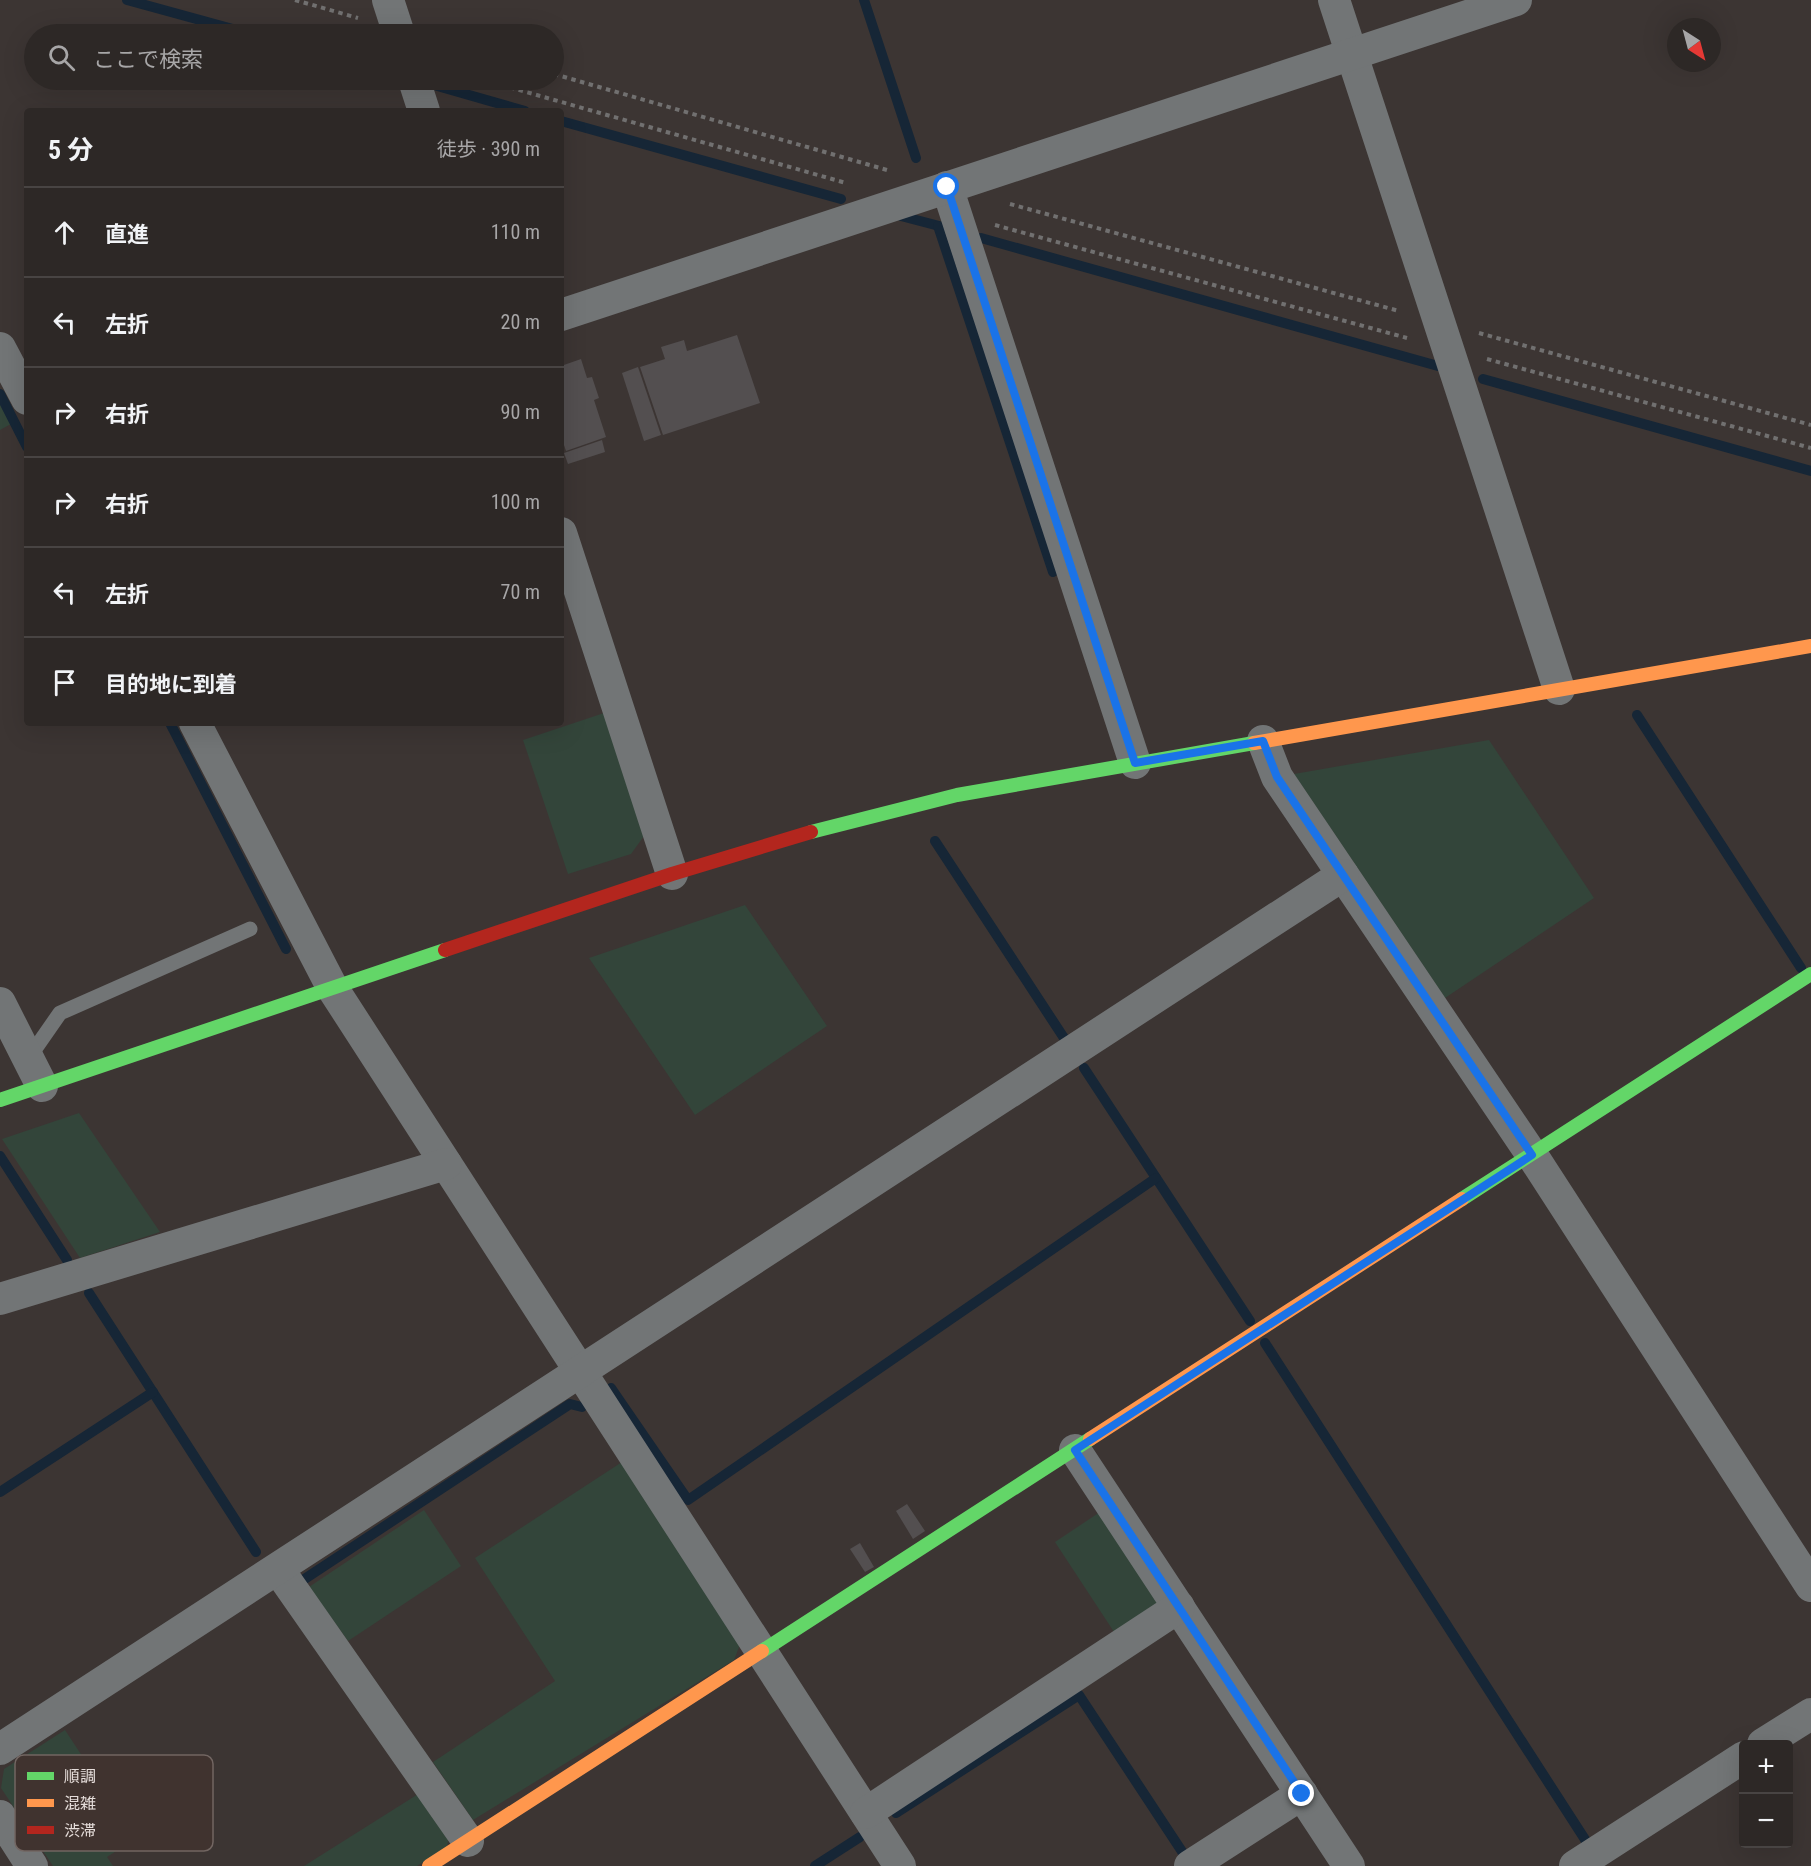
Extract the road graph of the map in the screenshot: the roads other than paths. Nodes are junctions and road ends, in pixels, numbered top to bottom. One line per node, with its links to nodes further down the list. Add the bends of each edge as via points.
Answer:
1 (388, 0): 4 (street)
2 (1334, 0): 5 (street)
3 (1516, 0): 5 (street)
4 (396, 24)
5 (1352, 54): 8 (street); 14 (street)
6 (417, 90): 7 (street)
7 (423, 108)
8 (952, 201): 9 (street); 17 (street)
9 (564, 314)
10 (0, 348): 11 (street)
11 (24, 393)
12 (564, 542): 18 (street)
13 (1811, 646): 14 (street)
14 (1559, 689): 16 (street)
15 (197, 726): 22 (street)
16 (1263, 741): 17 (street); 19 (street, via 1277,777)
17 (1135, 763): 18 (street, via 957,795 817,830)
18 (672, 874): 22 (street)
19 (1343, 875): 26 (street); 29 (street)
20 (250, 929): 24 (lane, via 60,1013)
21 (1811, 974): 26 (street)
22 (333, 989): 24 (street); 27 (street)
23 (0, 1003): 24 (street)
24 (35, 1072): 25 (street)
25 (0, 1100)
26 (1532, 1155): 30 (street); 32 (street)
27 (446, 1164): 28 (street); 29 (street)
28 (0, 1299)
29 (580, 1372): 31 (street); 34 (street)
30 (1075, 1450): 33 (street); 34 (street)
31 (278, 1569): 37 (street); 43 (street)
32 (1811, 1586)
33 (1179, 1607): 39 (street); 40 (street)
34 (761, 1652): 40 (street); 43 (street)
35 (1811, 1713): 36 (street)
36 (1769, 1740)
37 (0, 1749)
38 (1739, 1760): 50 (street)
39 (1302, 1794): 48 (street); 49 (street)
40 (866, 1813): 47 (street)
41 (0, 1816): 42 (street)
42 (15, 1839)
43 (468, 1841): 46 (street)
44 (22, 1851): 45 (street)
45 (32, 1866)
46 (429, 1866)
47 (900, 1866)
48 (1190, 1866)
49 (1349, 1866)
50 (1575, 1866)

